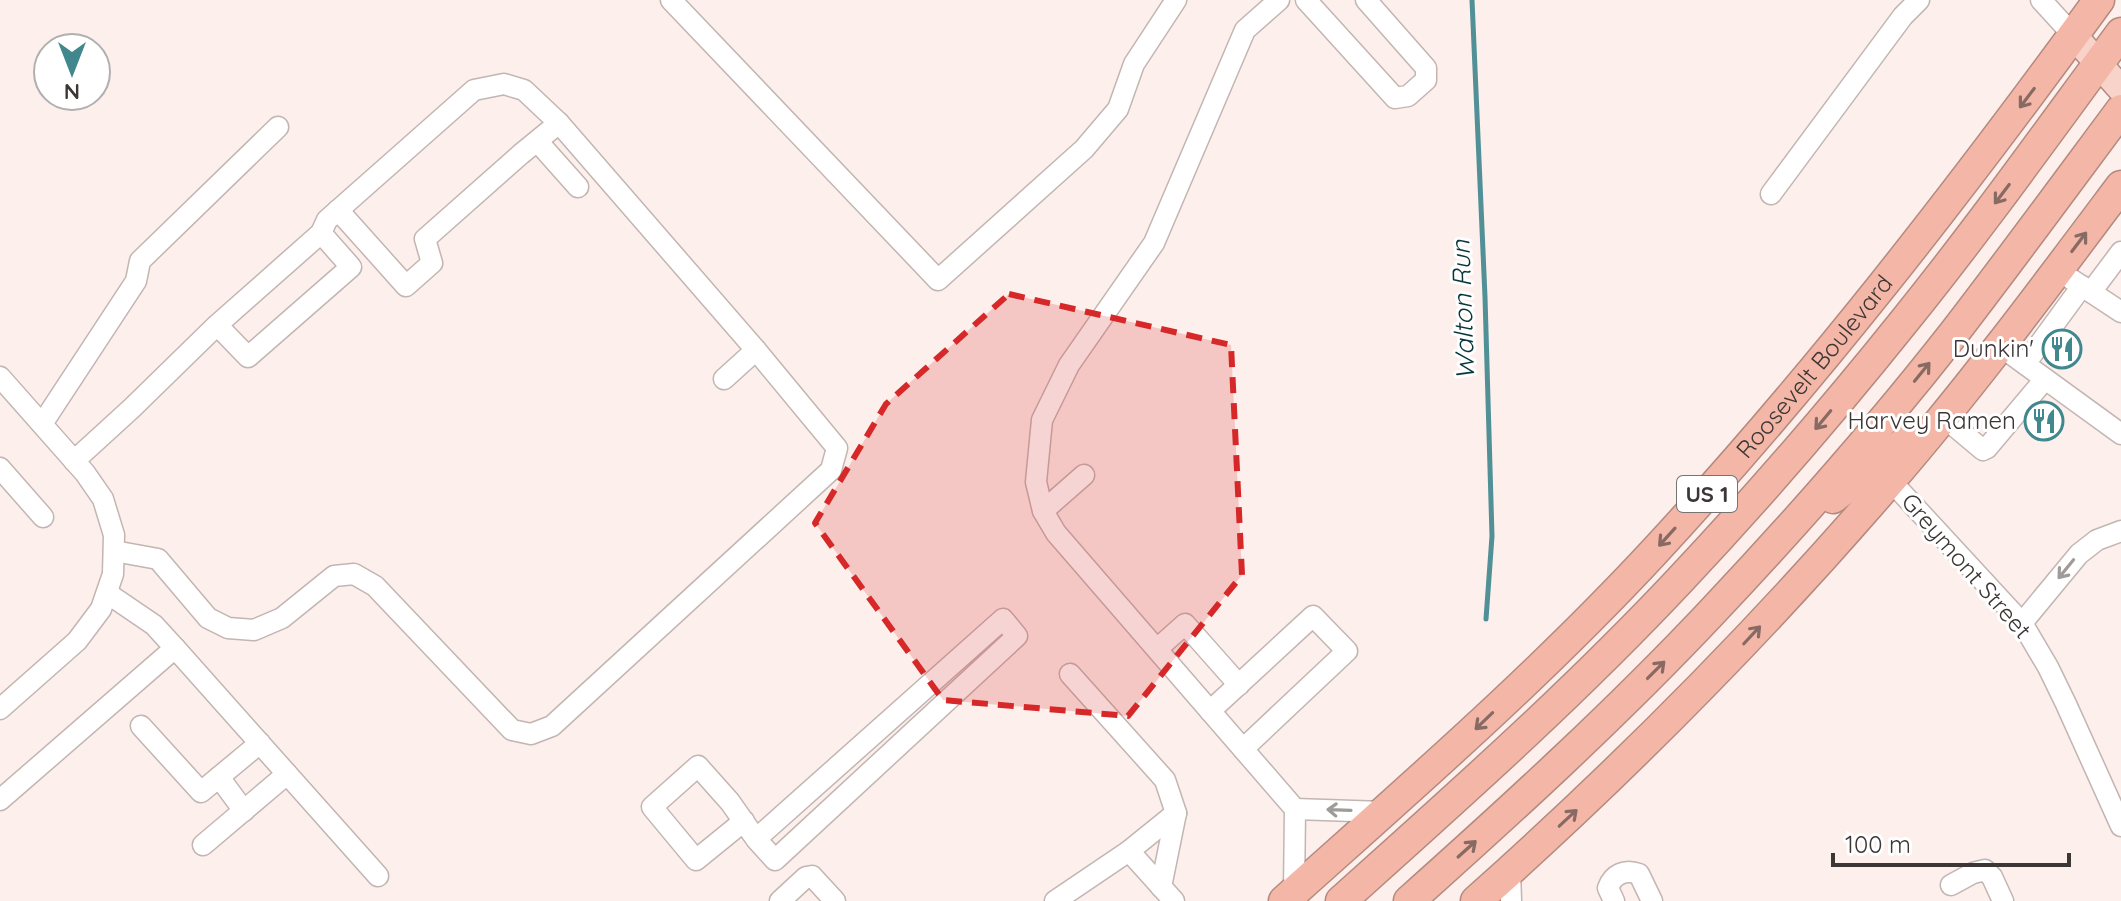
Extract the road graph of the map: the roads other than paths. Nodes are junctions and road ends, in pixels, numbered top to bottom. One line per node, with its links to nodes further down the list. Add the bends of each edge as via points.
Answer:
1 (671, 0): 2 (street, via 938,280 1084,149 1118,109 1134,64)
2 (1176, 0)
3 (1279, 0): 41 (street, via 1245,30 1154,243 1069,365 1042,420 1036,482)
4 (1306, 0): 5 (street, via 1395,98 1408,96 1426,80 1426,68)
5 (1366, 0)
6 (1919, 0): 19 (street)
7 (2041, 0): 10 (street)
8 (2099, 0): 10 (highway, Roosevelt Boulevard / US 1)
9 (2121, 33): 11 (highway, Roosevelt Boulevard / US 1)
10 (2073, 35): 11 (main road); 29 (highway, Roosevelt Boulevard / US 1, one-way to 29)
11 (2099, 64): 12 (main road); 42 (highway, Roosevelt Boulevard / US 1, one-way to 42, via 1907,318)
12 (2121, 89)
13 (2121, 110): 45 (highway, one-way to 13, via 1952,335)
14 (559, 123): 16 (street); 20 (street, via 524,90 504,84 474,90); 28 (street)
15 (278, 127): 35 (street, via 140,261 136,281)
16 (538, 142): 18 (street); 20 (street, via 425,239 432,263 406,286)
17 (2121, 186): 23 (highway, one-way to 17)
18 (578, 187)
19 (1771, 194)
20 (338, 210): 21 (street)
21 (321, 233): 26 (street); 26 (street, via 351,267 248,357)
22 (2121, 252): 23 (street)
23 (2077, 283): 24 (street); 25 (highway)
24 (2121, 312)
25 (2040, 318): 27 (highway); 30 (street)
26 (217, 325): 37 (street)
27 (2000, 346): 30 (street); 34 (highway)
28 (756, 350): 32 (street); 46 (street, via 837,448 831,470 552,726 531,734 512,730 375,586 354,574 334,576 282,618 254,630 228,628 208,618 158,559)
29 (1823, 361): 42 (highway); 63 (highway, Roosevelt Boulevard / US 1, one-way to 63, via 1632,574)
30 (2025, 364): 33 (street)
31 (0, 377): 35 (street)
32 (724, 379)
33 (2045, 379): 34 (street, via 1983,450); 36 (street)
34 (1947, 411): 40 (highway); 45 (highway)
35 (42, 424): 37 (street)
36 (2121, 434)
37 (74, 461): 46 (street, via 103,499)
38 (0, 468): 43 (street)
39 (1084, 475): 41 (street)
40 (1890, 480): 48 (street, Greymont Street); 70 (highway, one-way to 40, via 1746,642)
41 (1043, 511): 50 (street)
42 (1738, 516): 78 (highway, Roosevelt Boulevard / US 1, via 1567,694)
43 (43, 517)
44 (2121, 531): 48 (street, one-way to 48, via 2079,554)
45 (1772, 546): 79 (highway, one-way to 45, via 1588,737)
46 (114, 551): 47 (street)
47 (107, 593): 49 (street, via 154,625); 53 (street, via 77,641)
48 (2022, 623): 66 (street, Greymont Street)
49 (175, 648): 56 (street); 60 (street)
50 (1157, 649): 52 (street, via 1185,624); 54 (street)
51 (1070, 674): 64 (street, via 1165,780)
52 (1239, 685): 54 (street); 57 (street, via 1313,616 1347,651)
53 (0, 709)
54 (1210, 711): 57 (street)
55 (141, 726): 59 (street, via 201,792)
56 (260, 743): 58 (street); 59 (street)
57 (1243, 749): 61 (street)
58 (287, 774): 62 (street); 71 (street)
59 (219, 777): 62 (street)
60 (0, 800)
61 (1295, 809): 63 (street, one-way to 61); 74 (street)
62 (244, 811): 68 (street)
63 (1383, 812): 74 (highway, Roosevelt Boulevard / US 1)
64 (1176, 813): 69 (street); 73 (street)
65 (744, 821): 65 (street, via 696,860 652,807 698,766); 67 (street)
66 (2121, 826)
67 (756, 839): 67 (street, via 775,860 1017,636 1003,619)
68 (203, 845)
69 (1129, 851): 73 (street); 77 (street)
70 (1510, 871): 80 (highway); 81 (street)
71 (378, 876)
72 (1951, 885): 84 (street, via 1985,870)
73 (1168, 894)
74 (1289, 896)
75 (780, 901): 76 (street, via 812,876)
76 (835, 901)
77 (1055, 901)
78 (1341, 901)
79 (1409, 901)
80 (1476, 901)
81 (1511, 901)
82 (1614, 901): 83 (street, via 1610,882 1626,871 1639,874)
83 (1652, 901)
84 (2003, 901)

